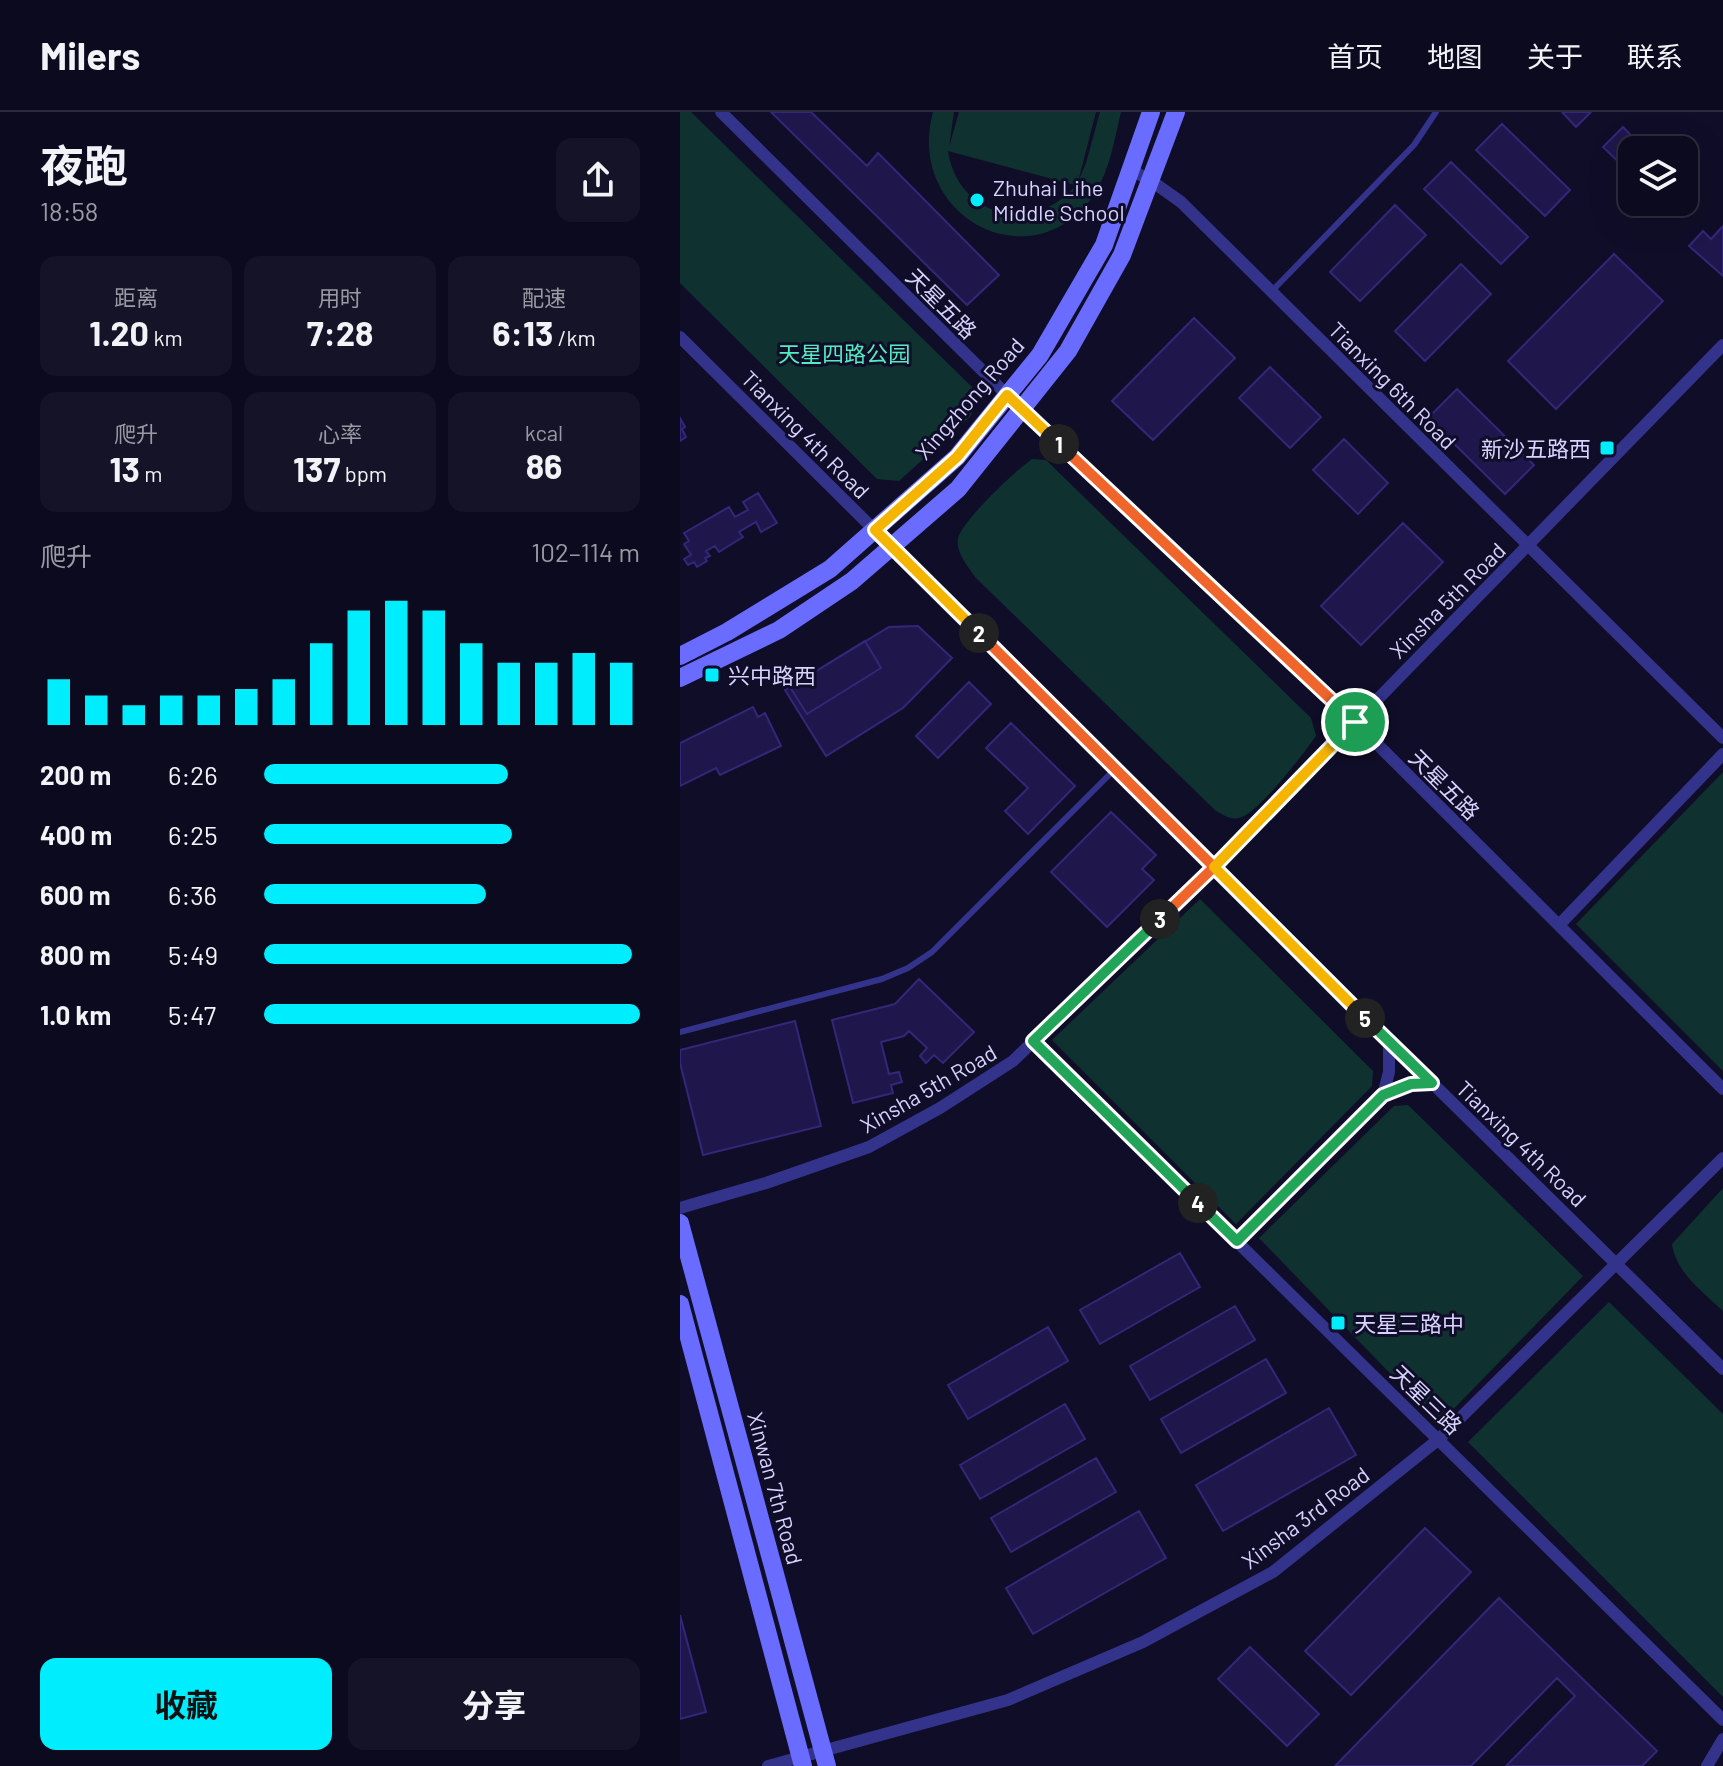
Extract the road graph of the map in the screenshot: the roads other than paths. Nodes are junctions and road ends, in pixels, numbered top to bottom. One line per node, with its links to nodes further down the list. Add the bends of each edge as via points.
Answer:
1 (721, 112): 10 (street, 天星五路)
2 (1151, 112): 5 (street, Xingzhong Road)
3 (1176, 112): 6 (street, Xingzhong Road)
4 (1436, 112): 7 (lane, via 1414,145)
5 (1131, 170): 6 (street, Tianxing 6th Road); 10 (street, Xingzhong Road, via 1104,245 1040,355)
6 (1150, 180): 7 (street, Tianxing 6th Road, via 1181,202); 11 (street, Xingzhong Road, via 1115,269 1068,351)
7 (1271, 292): 14 (street, Tianxing 6th Road)
8 (680, 337): 12 (street, Tianxing 4th Road)
9 (1723, 345): 14 (street, Xinsha 5th Road)
10 (1007, 395): 11 (street, 天星五路); 12 (street, Xingzhong Road, via 957,457)
11 (1022, 409): 13 (street, Xingzhong Road, via 958,489); 17 (street, 天星五路)
12 (875, 530): 13 (street, Tianxing 4th Road); 15 (street, Xingzhong Road, via 830,569)
13 (892, 546): 16 (street, Xingzhong Road, via 852,581 779,630); 20 (street, Tianxing 4th Road)
14 (1527, 547): 17 (street, Xinsha 5th Road); 18 (street, Tianxing 6th Road)
15 (680, 656)
16 (680, 678)
17 (1355, 722): 21 (street, Xinsha 5th Road); 22 (street, 天星五路)
18 (1723, 738)
19 (1723, 754): 22 (street)
20 (1115, 769): 21 (street, Tianxing 4th Road); 23 (lane, via 932,952 908,968)
21 (1214, 867): 24 (street, Xinsha 5th Road); 25 (street, Tianxing 4th Road)
22 (1559, 925): 27 (street, 天星五路)
23 (680, 1032)
24 (1033, 1041): 30 (street, Xinsha 5th Road, via 976,1085 869,1147); 32 (street, 天星三路)
25 (1389, 1041): 26 (street, Tianxing 4th Road); 28 (street)
26 (1432, 1083): 28 (street, via 1411,1084); 33 (street, Tianxing 4th Road)
27 (1723, 1089)
28 (1383, 1095): 32 (street)
29 (1723, 1158): 33 (street, Xinsha 3rd Road)
30 (680, 1208)
31 (680, 1223): 39 (street, Xinwan 7th Road)
32 (1237, 1241): 36 (street, 天星三路)
33 (1617, 1264): 35 (street, Tianxing 4th Road); 36 (street, Xinsha 3rd Road)
34 (680, 1304): 40 (street, Xinwan 7th Road)
35 (1723, 1369)
36 (1439, 1439): 37 (street, 天星三路); 39 (street, Xinsha 3rd Road, via 1273,1572 1143,1642 1008,1700)
37 (1723, 1720)
38 (1723, 1739): 42 (street)
39 (825, 1759): 40 (street, Xinsha 3rd Road)
40 (802, 1762): 41 (street, Xinsha 3rd Road)
41 (768, 1766)
42 (1707, 1766)

